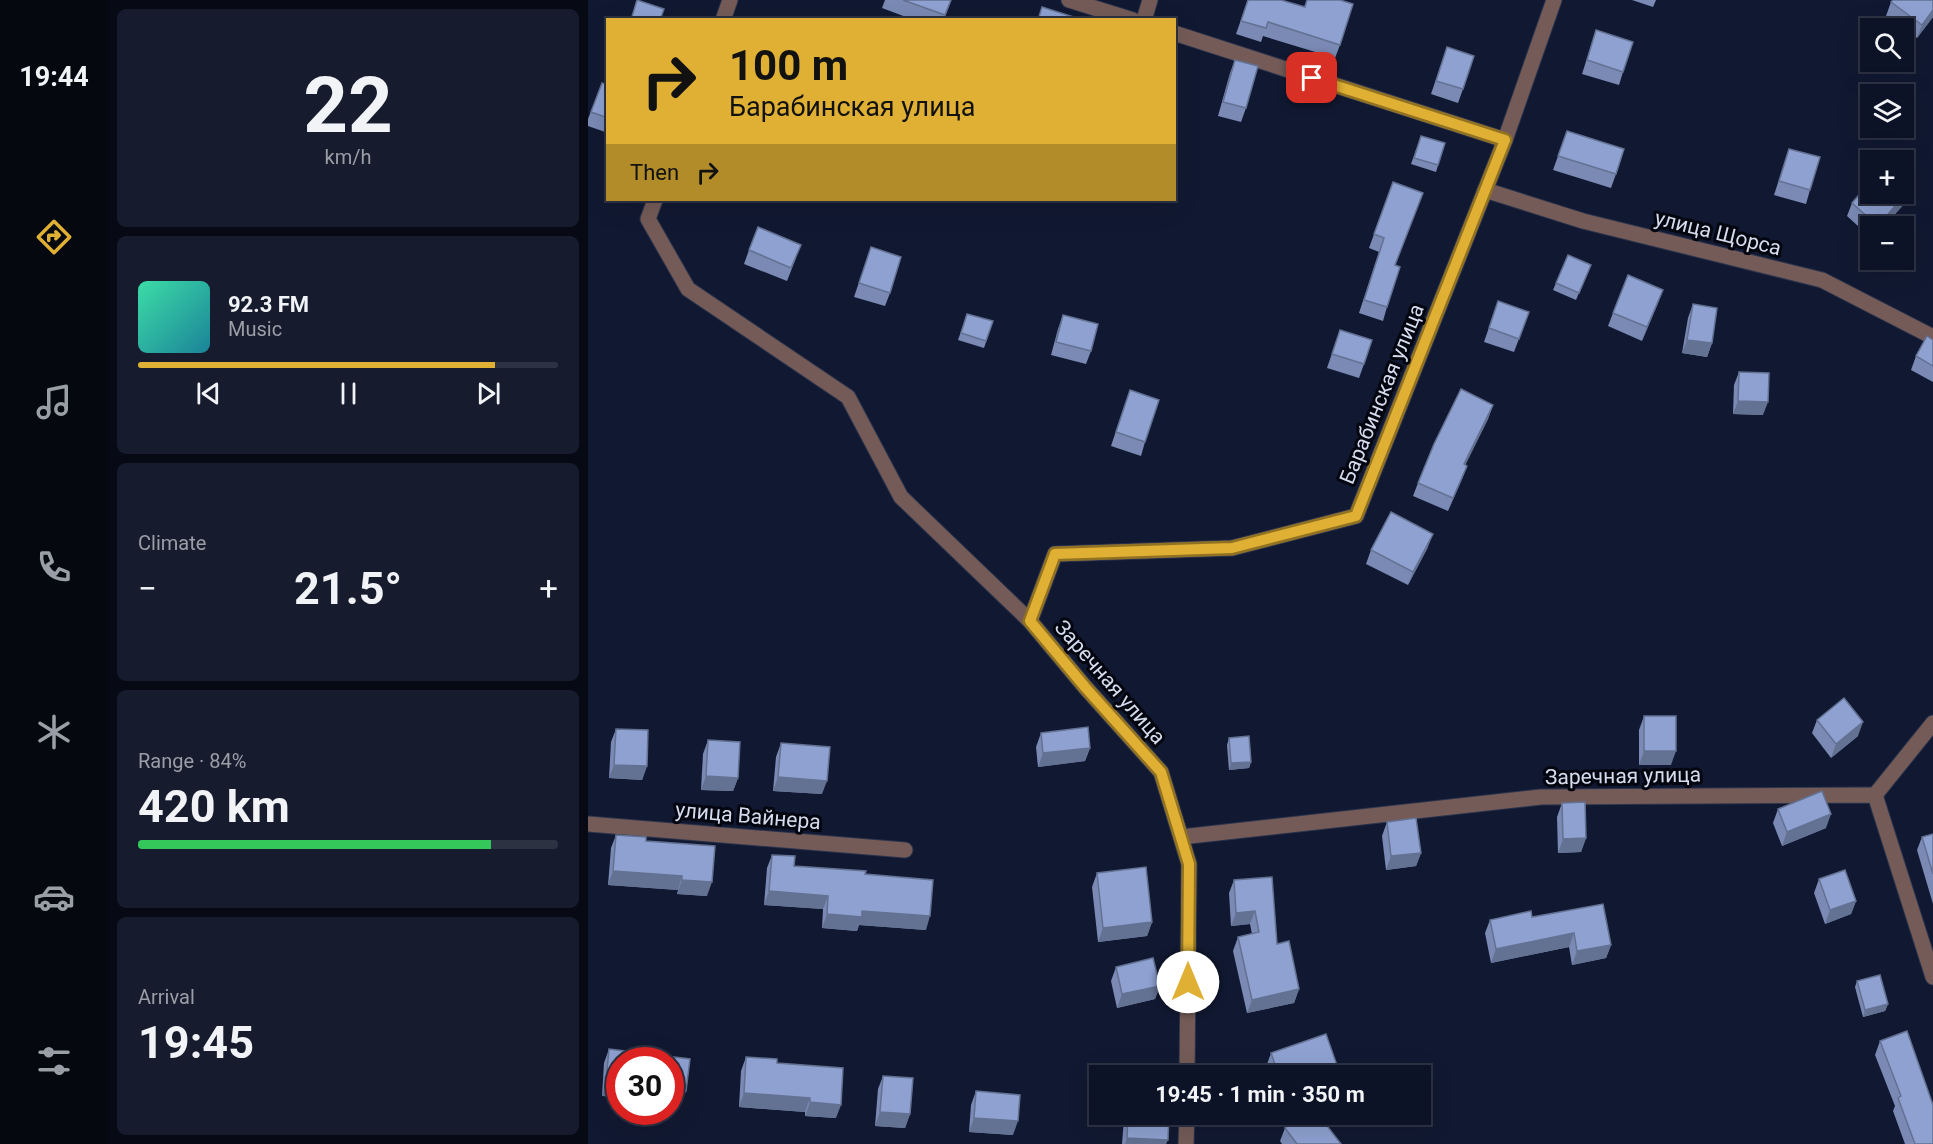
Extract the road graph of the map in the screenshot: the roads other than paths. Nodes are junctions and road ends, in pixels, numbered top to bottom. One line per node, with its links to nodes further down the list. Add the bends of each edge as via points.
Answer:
1 (730, 0): 5 (street)
2 (1069, 0): 6 (street)
3 (1150, 0): 7 (street)
4 (1554, 0): 9 (street, Барабинская улица)
5 (724, 18)
6 (1127, 18)
7 (1145, 18)
8 (1176, 34): 9 (street)
9 (1505, 140): 10 (street, Барабинская улица)
10 (1485, 190): 12 (street, улица Щорса, via 1583,221 1822,280); 13 (street, Барабинская улица, via 1356,516 1232,548 1055,554)
11 (655, 201): 13 (street, Заречная улица, via 648,219 688,289 848,397 901,497)
12 (1933, 337)
13 (1030, 621): 17 (street, Заречная улица, via 1161,772)
14 (1933, 723): 15 (street)
15 (1875, 795): 17 (street, Заречная улица, via 1541,797); 19 (street)
16 (588, 824): 18 (street, улица Вайнера)
17 (1181, 837): 20 (street, Заречная улица, via 1189,864)
18 (905, 850)
19 (1933, 978)
20 (1187, 1065)
21 (1189, 1125): 22 (street)
22 (1191, 1141)

